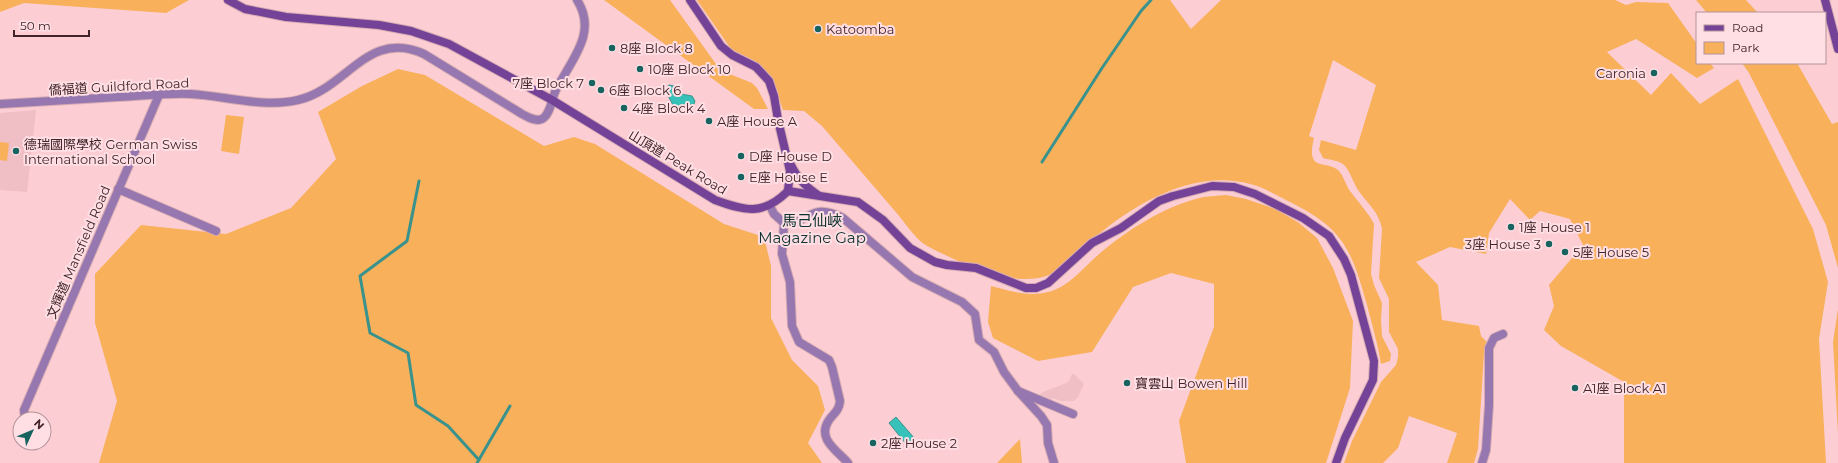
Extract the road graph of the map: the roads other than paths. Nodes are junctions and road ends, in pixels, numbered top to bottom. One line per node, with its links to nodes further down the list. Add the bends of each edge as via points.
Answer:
1 (228, 0): 7 (main road, 山頂道 Peak Road, via 245,9 286,17 379,25 418,33 449,44)
2 (577, 0): 7 (street, via 585,20 584,37)
3 (690, 0): 9 (main road, via 722,46 732,55 756,67 769,81)
4 (1825, 0): 5 (main road)
5 (1838, 49)
6 (158, 95): 7 (street, 僑福道 Guildford Road, via 190,94 272,103 299,100 326,88 372,53 397,47 410,48 424,54 534,120 544,118); 8 (street, 僑福道 Guildford Road); 10 (street, 文輝道 Mansfield Road)
7 (552, 100): 13 (main road, 山頂道 Peak Road, via 716,200 738,209 752,210)
8 (0, 104)
9 (787, 157): 11 (main road, via 790,171); 12 (main road, via 800,181)
10 (118, 189): 15 (street); 18 (street, 文輝道 Mansfield Road)
11 (788, 191): 12 (main road); 13 (main road, 山頂道 Peak Road)
12 (820, 196): 22 (main road, via 858,202 883,220 910,248 928,259 947,265 976,268 1031,289 1048,283 1092,244 1124,226 1159,200 1172,196 1212,186 1234,187 1295,213 1328,236 1344,259 1351,275 1374,361 1373,380)
13 (770, 206): 14 (street)
14 (784, 223): 17 (street, via 793,223 816,211 834,214 843,218 912,277 962,302 975,314 979,340 994,352); 20 (street, via 782,254 791,288 792,326 799,342 824,356 832,367 840,401 837,411 829,421 827,441)
15 (216, 231)
16 (1503, 334): 23 (street, via 1494,338 1489,348 1489,405 1486,450)
17 (1018, 391): 19 (street); 21 (street, via 1039,412 1047,425 1048,443)
18 (24, 411)
19 (1073, 414)
20 (848, 463)
21 (1054, 463)
22 (1336, 463)
23 (1482, 463)

